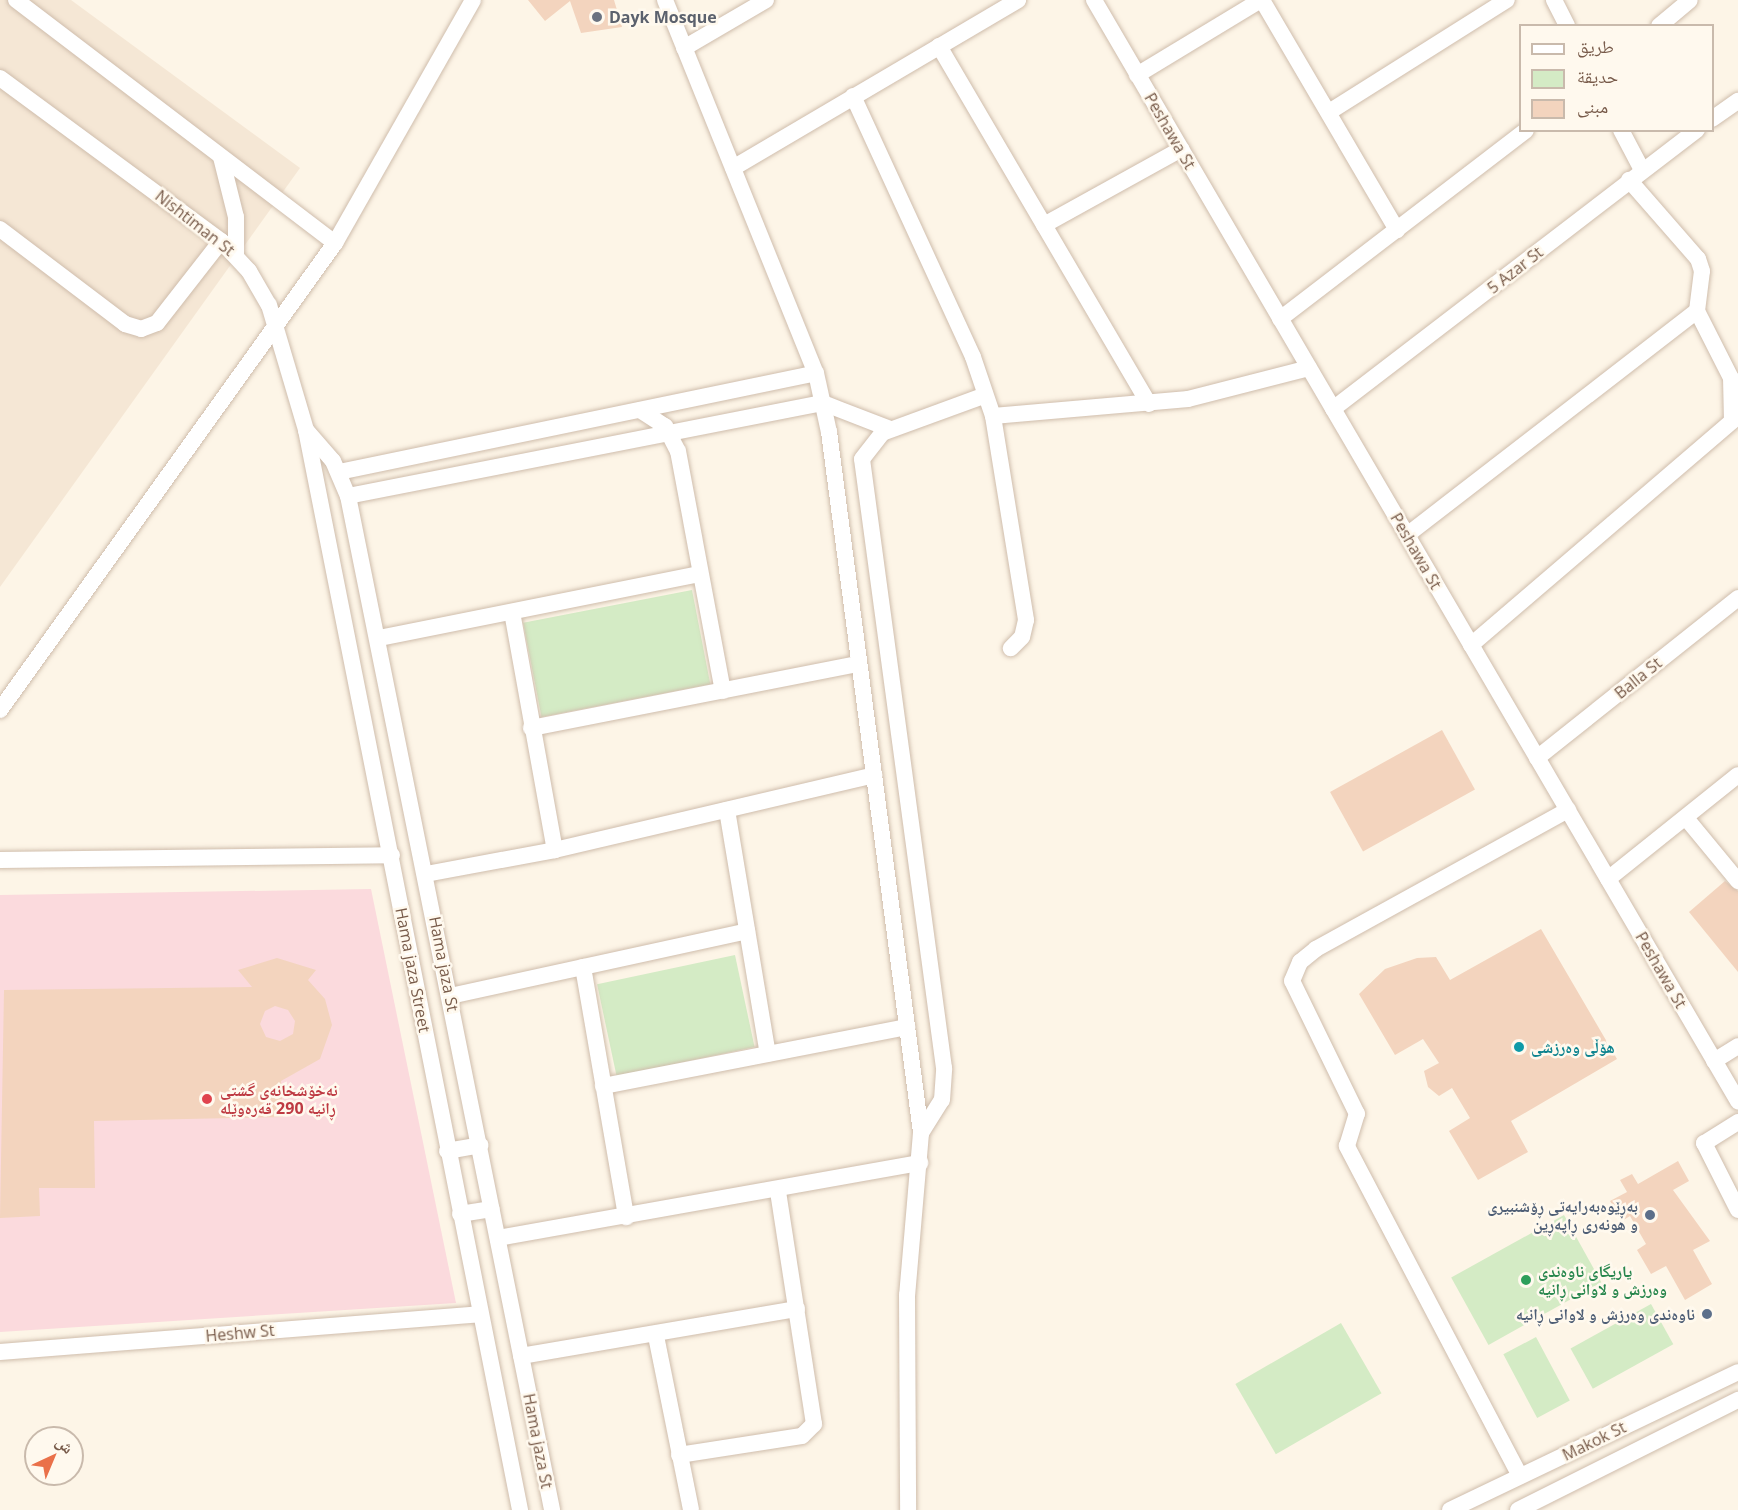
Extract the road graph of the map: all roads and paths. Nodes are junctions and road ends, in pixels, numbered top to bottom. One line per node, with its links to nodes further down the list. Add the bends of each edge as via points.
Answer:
1 (16, 0): 25 (street)
2 (473, 0): 32 (street)
3 (665, 0): 14 (street)
4 (766, 0): 14 (street)
5 (1018, 0): 13 (street)
6 (1094, 0): 15 (street, Peshawa St)
7 (1262, 0): 15 (street); 19 (street)
8 (1508, 0): 19 (street)
9 (1554, 0): 11 (street)
10 (1690, 0): 12 (street)
11 (1566, 24)
12 (1661, 24)
13 (939, 46): 17 (street); 28 (street)
14 (684, 48): 26 (street)
15 (1137, 75): 24 (street, Peshawa St)
16 (0, 78): 31 (street, Nishtiman St)
17 (853, 96): 26 (street); 39 (street, via 973,357)
18 (1738, 101): 20 (street)
19 (1329, 112): 30 (street)
20 (1714, 118)
21 (1523, 132): 30 (street)
22 (1622, 132): 27 (street)
23 (1694, 132): 27 (street, 5 Azar St)
24 (1181, 149): 28 (street); 35 (street, Peshawa St)
25 (220, 157): 32 (street); 33 (street, via 236,217)
26 (733, 168): 38 (street)
27 (1636, 175): 34 (street, via 1698,259 1702,271); 43 (street, 5 Azar St)
28 (1044, 225): 41 (street)
29 (0, 230): 31 (street, via 125,324 141,329 157,323)
30 (1397, 230): 35 (street)
31 (221, 241): 33 (street, Nishtiman St)
32 (335, 243): 36 (street)
33 (236, 255): 36 (street, Nishtiman St, via 261,288)
34 (1697, 311): 50 (street); 55 (street, via 1731,378 1732,421)
35 (1280, 319): 37 (street, Peshawa St)
36 (277, 328): 46 (street, Nishtiman St); 59 (street)
37 (1309, 368): 41 (street); 43 (street, Peshawa St)
38 (816, 373): 40 (street); 42 (street)
39 (983, 396): 44 (street); 45 (street)
40 (823, 403): 45 (street); 47 (street); 57 (street)
41 (1149, 404): 44 (street)
42 (640, 410): 47 (street); 48 (street)
43 (1333, 410): 50 (street, Peshawa St)
44 (993, 416): 56 (street, via 1026,620 1022,637)
45 (890, 429): 83 (street, via 869,444 862,467 944,1068 942,1100)
46 (306, 430): 48 (street, Hama jaza St); 68 (street, Hama jaza Street)
47 (671, 434): 49 (street); 51 (street)
48 (339, 472): 49 (street, Hama jaza St)
49 (348, 496): 54 (street, Hama jaza St)
50 (1407, 535): 55 (street, Peshawa St)
51 (700, 574): 53 (street); 58 (street)
52 (1738, 598): 61 (street, Balla St)
53 (512, 612): 54 (street); 60 (street)
54 (380, 638): 70 (street, Hama jaza St)
55 (1471, 645): 61 (street, Peshawa St)
56 (1011, 648)
57 (858, 664): 58 (street); 62 (street)
58 (723, 691): 60 (street)
59 (0, 710)
60 (531, 728): 67 (street)
61 (1537, 758): 65 (street, Peshawa St)
62 (874, 775): 64 (street); 76 (street)
63 (1738, 775): 66 (street)
64 (727, 810): 67 (street); 73 (street)
65 (1568, 810): 71 (street, Peshawa St); 101 (street, via 1316,949 1300,962 1292,981 1357,1114 1347,1146)
66 (1686, 818): 71 (street); 72 (street)
67 (555, 850): 70 (street)
68 (392, 855): 69 (street); 85 (street, Hama jaza Street)
69 (0, 860)
70 (426, 874): 75 (street, Hama jaza St)
71 (1608, 879): 79 (street, Peshawa St)
72 (1738, 881)
73 (747, 931): 74 (street); 78 (street)
74 (584, 967): 75 (street); 80 (street)
75 (450, 996): 84 (street, Hama jaza St)
76 (907, 1028): 78 (street); 83 (street)
77 (1738, 1046): 79 (street)
78 (768, 1054): 80 (street)
79 (1714, 1061): 81 (street, Peshawa St)
80 (603, 1086): 91 (street)
81 (1738, 1101)
82 (1738, 1122): 89 (street, via 1704,1143)
83 (921, 1132): 86 (street)
84 (480, 1145): 85 (street); 88 (street, Hama jaza St)
85 (447, 1150): 90 (street, Hama jaza Street)
86 (920, 1163): 87 (street); 105 (street, via 907,1295)
87 (778, 1191): 91 (street); 93 (street)
88 (492, 1209): 90 (street); 92 (street, Hama jaza St)
89 (1738, 1210)
90 (460, 1214): 94 (street, Hama jaza Street)
91 (626, 1217): 92 (street)
92 (498, 1238): 97 (street, Hama jaza St)
93 (797, 1309): 95 (street); 100 (street, via 814,1420 810,1432)
94 (480, 1314): 96 (street, Heshw St); 102 (street, Hama jaza Street)
95 (656, 1336): 97 (street); 100 (street)
96 (0, 1352)
97 (521, 1356): 103 (street, Hama jaza St)
98 (1738, 1372): 101 (street, Makok St)
99 (1738, 1400): 107 (street, Makok St)
100 (679, 1455): 104 (street)
101 (1520, 1476): 106 (street, Makok St)
102 (520, 1510)
103 (552, 1510)
104 (691, 1510)
105 (908, 1510)
106 (1450, 1510)
107 (1518, 1510)

